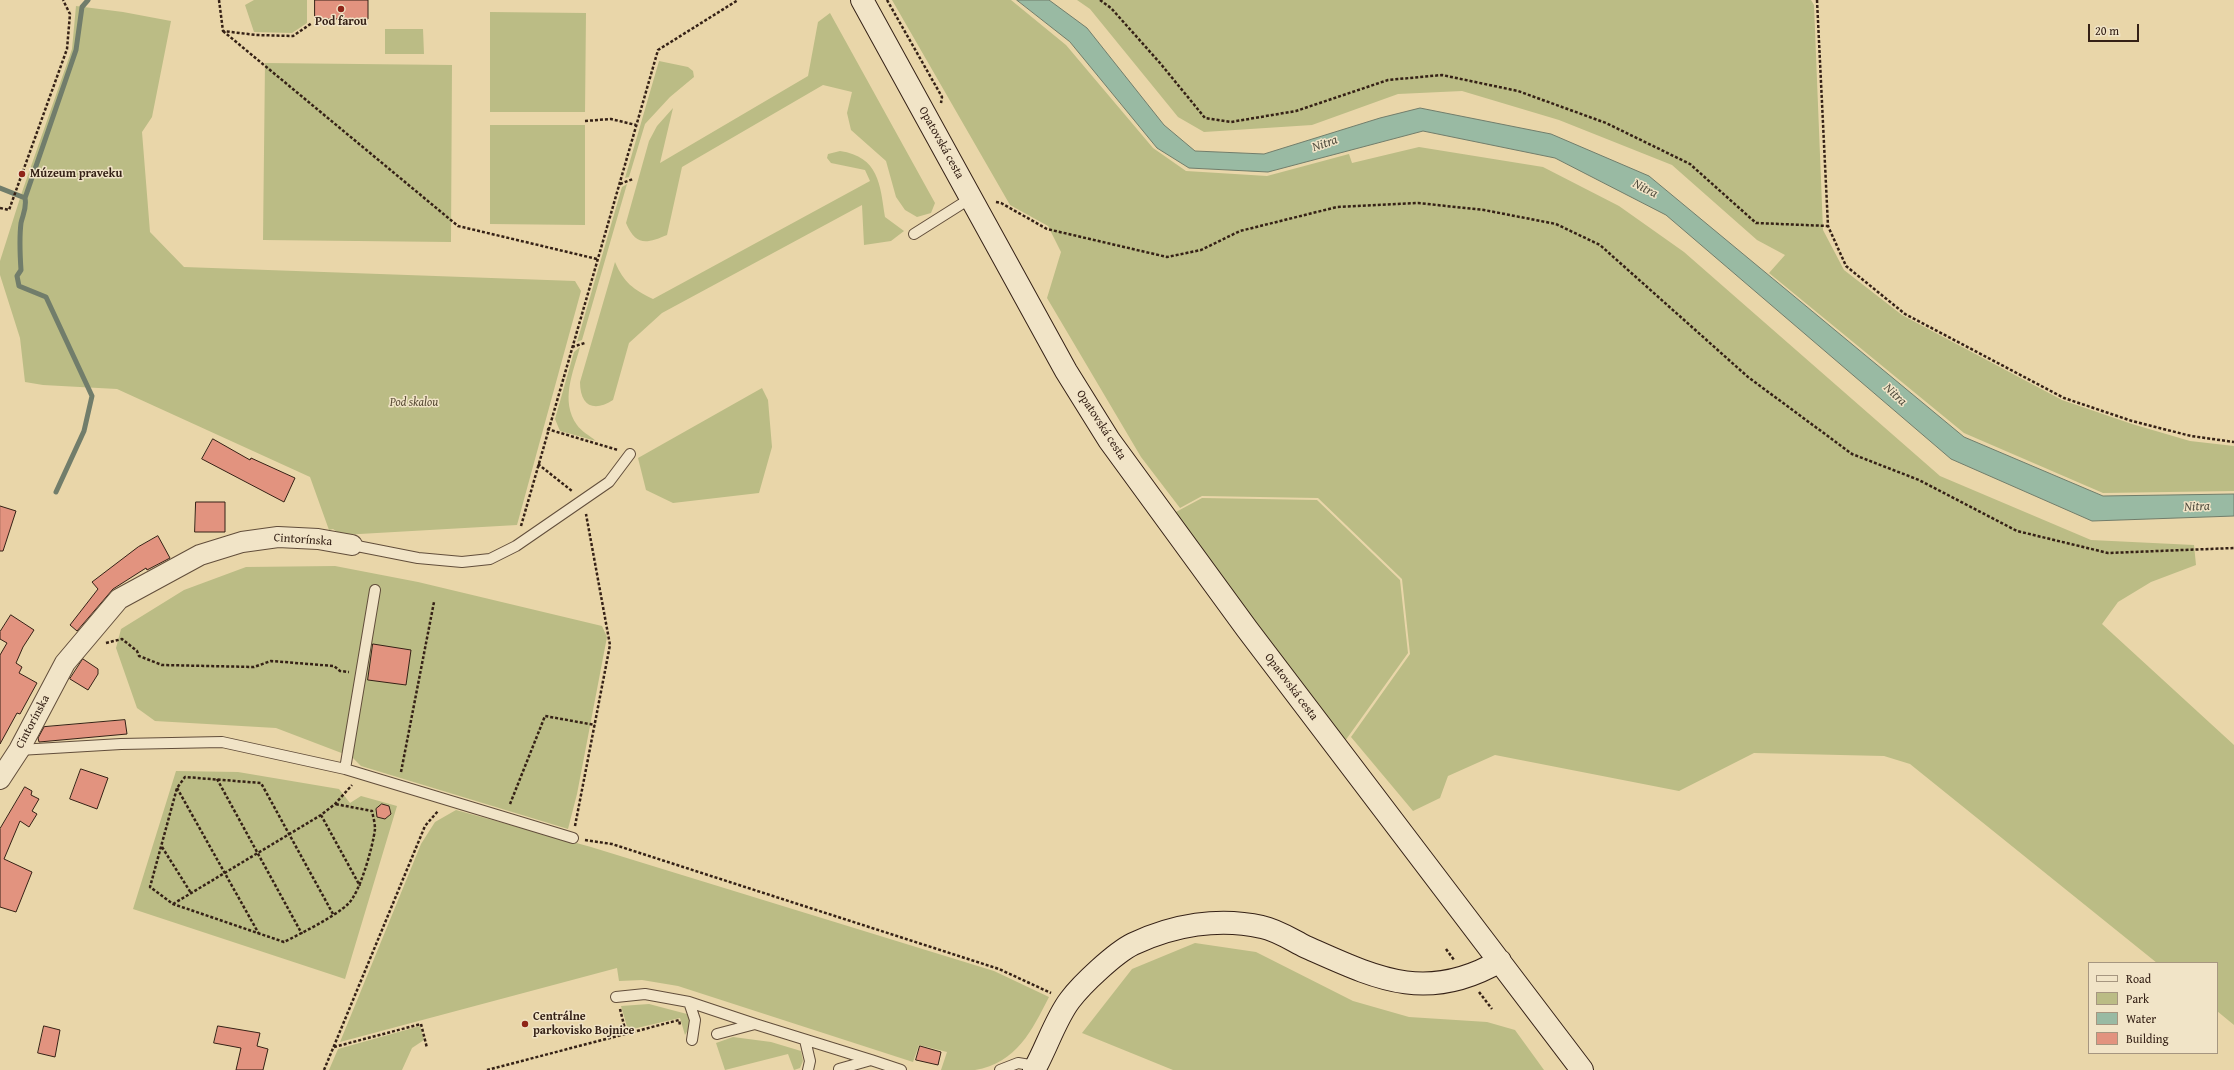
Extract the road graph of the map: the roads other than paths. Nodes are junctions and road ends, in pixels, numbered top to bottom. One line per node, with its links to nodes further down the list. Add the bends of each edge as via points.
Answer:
1 (862, 0): 2 (street, Opatovská cesta)
2 (972, 198): 3 (lane); 11 (street, Opatovská cesta, via 1066,371 1109,440 1247,629)
3 (914, 234)
4 (630, 454): 5 (lane, Cintorínska, via 609,482 516,546 490,559 462,562 418,558)
5 (352, 545): 7 (street, Cintorínska, via 318,539 278,537 242,542 200,555 119,599 65,663)
6 (375, 590): 8 (lane)
7 (19, 750): 8 (lane, via 120,744 222,742); 9 (street, Cintorínska)
8 (345, 769): 10 (lane)
9 (0, 779)
10 (573, 838)
11 (1500, 961): 19 (street, via 1468,978 1418,985 1368,975 1263,927 1228,922 1197,924 1162,932 1132,945 1101,969 1068,1003); 24 (street, Opatovská cesta)
12 (616, 997): 13 (lane, via 645,994)
13 (688, 1002): 14 (lane); 16 (lane, via 695,1020)
14 (755, 1024): 15 (lane); 17 (lane)
15 (718, 1034)
16 (692, 1040)
17 (805, 1040): 18 (lane); 21 (lane, via 810,1061)
18 (871, 1060): 20 (lane); 22 (lane)
19 (1035, 1068): 23 (lane, via 1018,1063)
20 (839, 1069)
21 (808, 1070)
22 (902, 1070)
23 (1000, 1070)
24 (1582, 1070)

